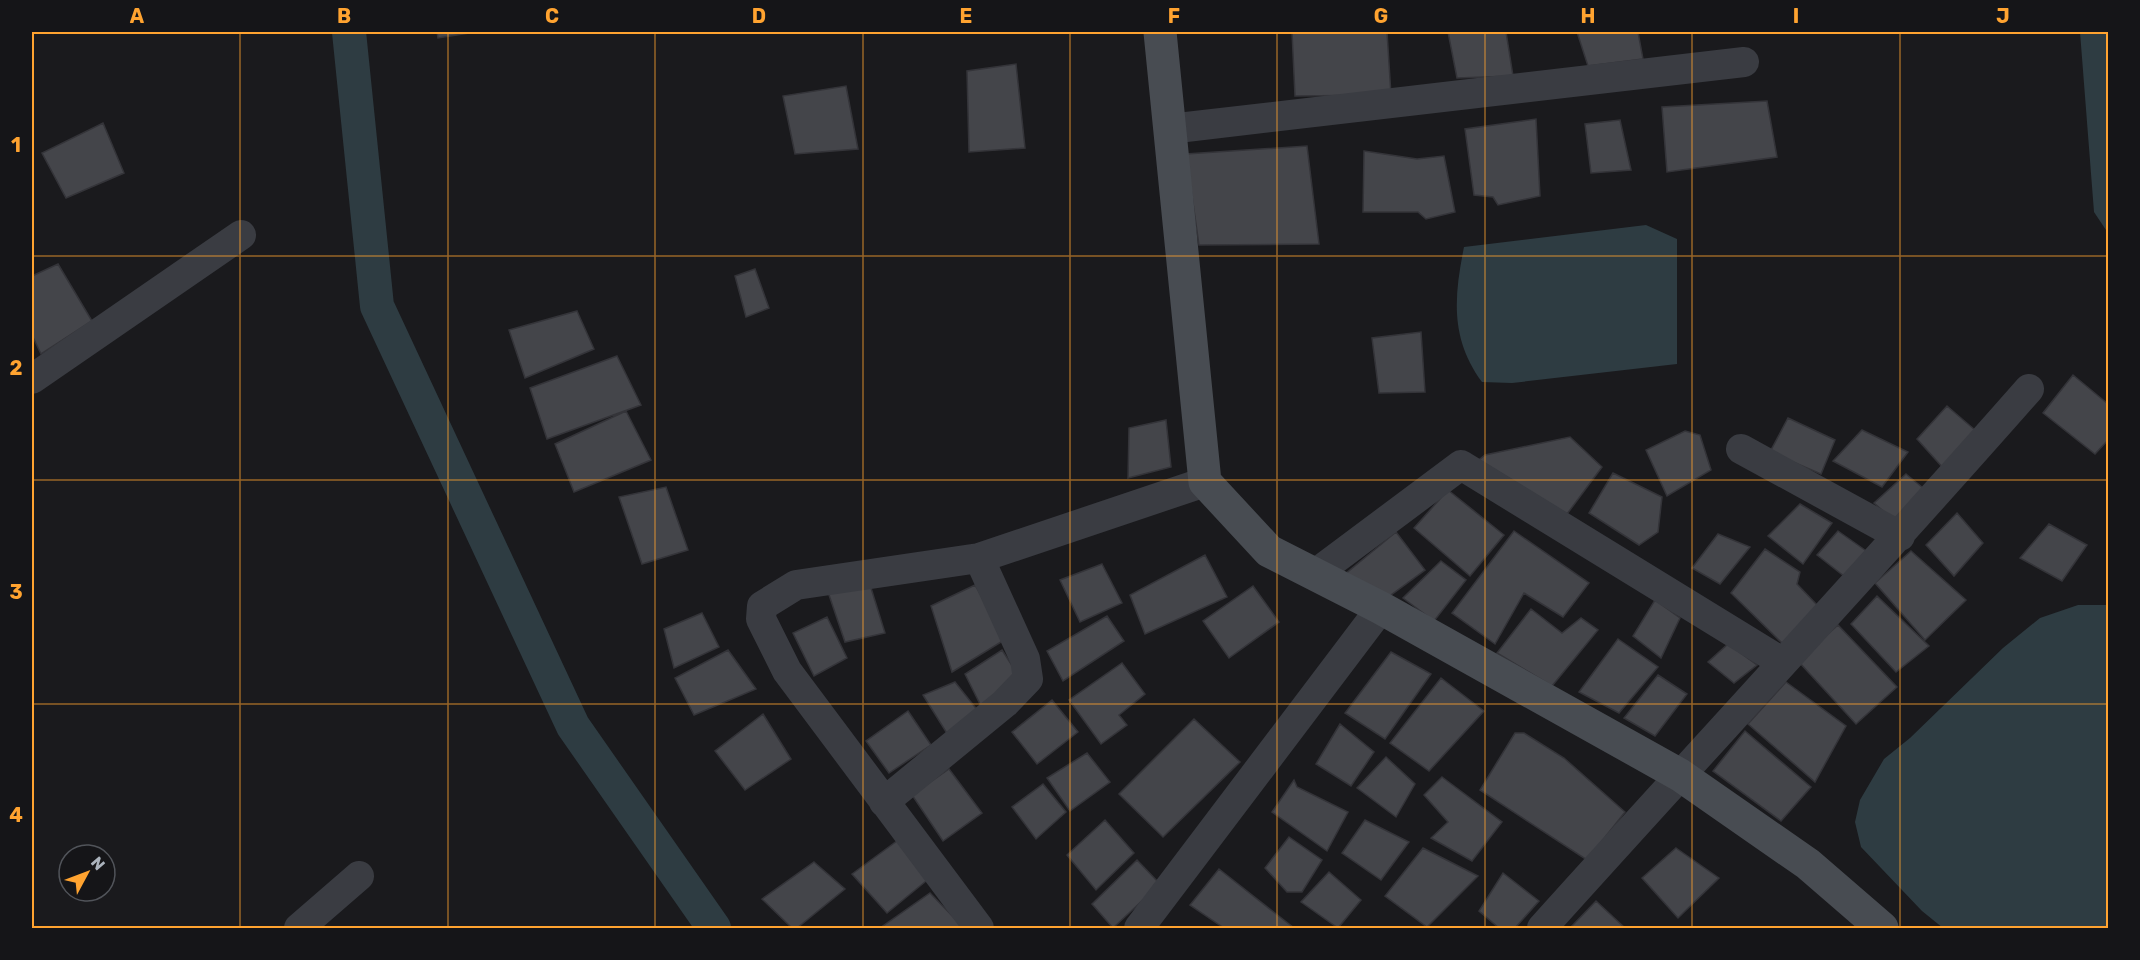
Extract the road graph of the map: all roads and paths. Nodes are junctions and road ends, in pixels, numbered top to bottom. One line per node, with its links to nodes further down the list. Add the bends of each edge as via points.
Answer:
1 (1160, 32): 3 (street)
2 (1744, 62): 3 (street)
3 (1169, 129): 8 (street)
4 (241, 235): 5 (street)
5 (32, 379)
6 (2029, 389): 9 (street)
7 (1742, 449): 9 (street)
8 (1205, 482): 10 (street); 11 (street, via 1269,551)
9 (1900, 536): 13 (street)
10 (979, 558): 15 (street, via 1025,659 1028,679 1005,703); 15 (street, via 796,585 762,606 761,619 787,671)
11 (1315, 574): 12 (street); 13 (street, via 1461,465)
12 (1381, 608): 14 (street); 19 (street)
13 (1782, 662): 14 (street)
14 (1680, 775): 20 (street); 21 (street, via 1808,864)
15 (884, 802): 18 (street)
16 (359, 876): 17 (street)
17 (299, 928)
18 (979, 928)
19 (1139, 928)
20 (1542, 928)
21 (1882, 928)

